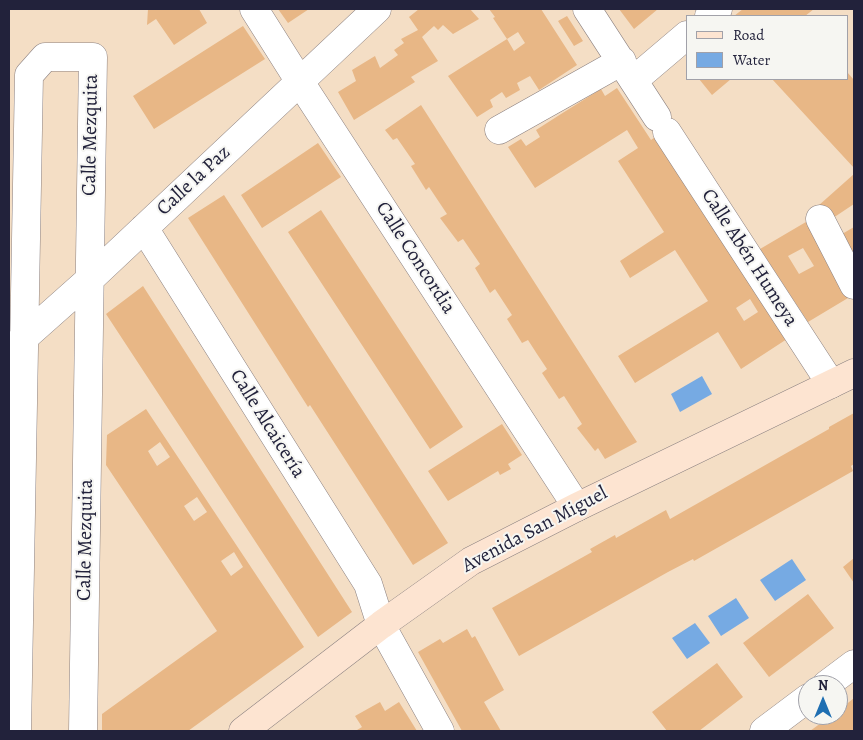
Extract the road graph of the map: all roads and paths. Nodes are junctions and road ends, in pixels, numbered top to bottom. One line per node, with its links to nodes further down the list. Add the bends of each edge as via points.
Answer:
1 (254, 9): 6 (street, Calle Concordia)
2 (377, 9): 6 (street, Calle la Paz)
3 (587, 9): 5 (street, Calle Abén Humeya)
4 (686, 36): 5 (street)
5 (628, 70): 7 (street); 13 (street, Calle Abén Humeya, via 662,124)
6 (300, 82): 9 (street, Calle la Paz); 14 (street, Calle Concordia)
7 (499, 130)
8 (820, 219): 11 (street)
9 (144, 228): 10 (street, Calle la Paz); 15 (street, Calle Alcaicería, via 368,584)
10 (89, 280): 12 (street, Calle la Paz); 12 (street, Calle Mezquita, via 93,57 45,57 29,75); 20 (street, Calle Mezquita)
11 (854, 285)
12 (17, 345): 19 (street, Calle Mezquita)
13 (843, 378): 14 (street, Avenida San Miguel)
14 (577, 507): 15 (street, Avenida San Miguel, via 471,561)
15 (381, 625): 21 (street, Avenida San Miguel); 22 (street, Calle Alcaicería)
16 (854, 664): 17 (street)
17 (839, 675)
18 (798, 706): 23 (street)
19 (18, 731)
20 (83, 731)
21 (243, 731)
22 (440, 731)
23 (764, 731)

